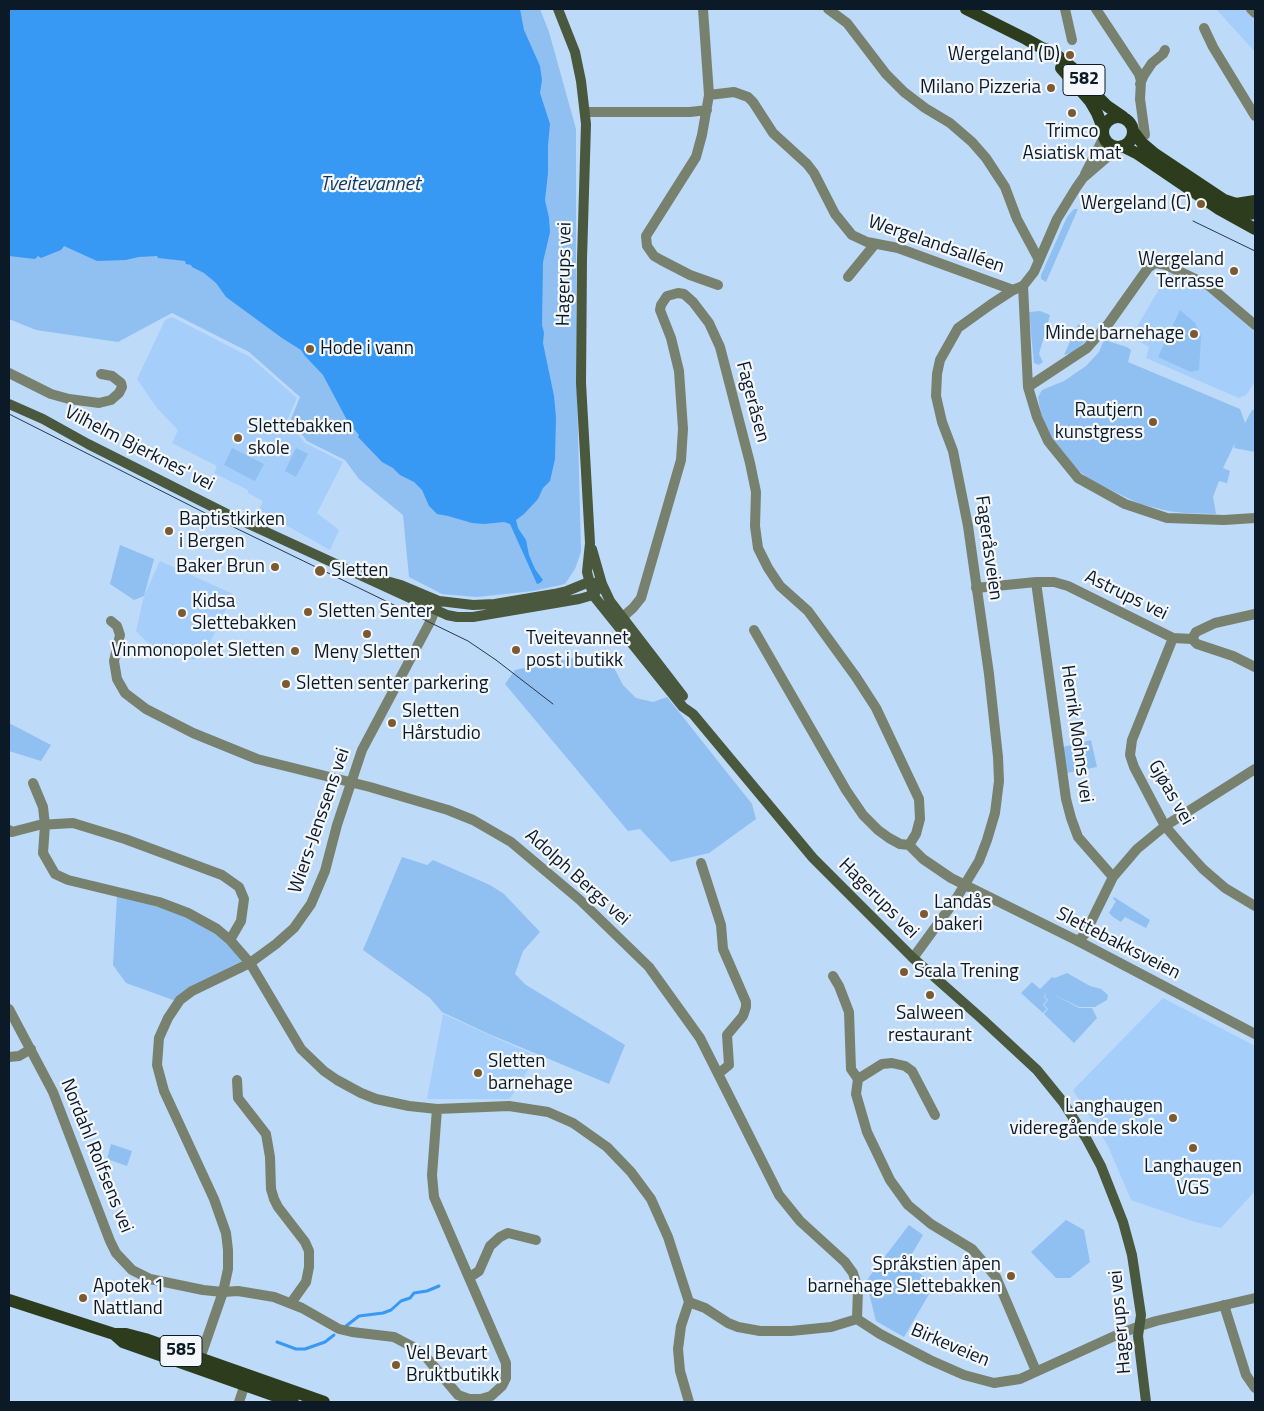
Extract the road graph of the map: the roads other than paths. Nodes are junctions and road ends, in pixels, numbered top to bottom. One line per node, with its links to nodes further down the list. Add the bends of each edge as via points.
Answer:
1 (558, 9): 16 (main road, Hagerups vei, via 575,52)
2 (703, 9): 14 (street)
3 (828, 9): 28 (street, via 847,23 904,92 954,126 986,158 1005,188)
4 (966, 9): 11 (main road, 582)
5 (1065, 9): 10 (street)
6 (1096, 9): 13 (street, via 1139,74)
7 (1251, 9): 8 (street)
8 (1255, 13)
9 (1204, 28): 17 (street)
10 (1072, 40)
11 (1042, 48): 18 (main road, 582, via 1064,60 1107,106); 19 (main road, 582, via 1090,101)
12 (1165, 50): 13 (street, via 1152,63)
13 (1140, 85): 20 (street)
14 (709, 95): 15 (street); 27 (street, Wergelandsalléen, via 734,92 753,102 773,133 814,173 847,229 860,239)
15 (707, 110): 16 (street); 30 (street, via 696,157 646,236 647,246 654,256)
16 (585, 112): 38 (main road, Hagerups vei, via 582,383)
17 (1255, 116)
18 (1122, 117): 19 (main road, 582, via 1110,118); 20 (main road, 582)
19 (1103, 133): 21 (main road, via 1108,144); 22 (street, Fageråsveien)
20 (1139, 133): 21 (main road); 23 (main road, 582, via 1142,143 1155,154 1224,200 1236,204)
21 (1120, 146): 22 (street, Fageråsveien); 24 (main road, via 1138,154)
22 (1083, 178): 28 (street, Fageråsveien, via 1057,219)
23 (1255, 202)
24 (1218, 209): 25 (main road, via 1237,214); 26 (main road)
25 (1255, 213)
26 (1255, 229)
27 (875, 244): 29 (street); 31 (street, Wergelandsalléen, via 898,248)
28 (1039, 260): 31 (street, Fageråsveien, via 1034,272)
29 (848, 277)
30 (718, 285)
31 (1018, 288): 35 (street); 42 (street, Fageråsveien, via 958,328 940,360 937,374 936,396 959,477)
32 (1255, 325): 35 (street, via 1208,285 1155,263 1087,348)
33 (9, 373): 34 (street, Vilhelm Bjerknes' vei, via 51,394 99,403 111,400 122,387 112,376)
34 (101, 374)
35 (1028, 387): 37 (street, via 1048,440 1078,478 1125,504 1167,518)
36 (9, 404): 44 (main road, Vilhelm Bjerknes' vei, via 227,514)
37 (1255, 518)
38 (590, 543): 39 (main road, Hagerups vei); 41 (main road, Hagerups vei)
39 (589, 582): 41 (main road); 43 (main road, Hagerups vei); 44 (main road, Vilhelm Bjerknes' vei, via 567,591 495,604)
40 (1036, 582): 42 (street, Astrups vei); 49 (street, Astrups vei, via 1068,586); 60 (street, Henrik Mohns vei, via 1071,818 1078,837)
41 (602, 584): 43 (main road); 46 (main road, Hagerups vei)
42 (976, 588): 61 (street, Fageråsveien, via 990,683 999,781 988,840)
43 (593, 595): 44 (main road, Vilhelm Bjerknes' vei, via 473,617 457,617); 46 (main road, Hagerups vei)
44 (437, 606): 53 (street, Wiers-Jenssens vei, via 362,750)
45 (1255, 614): 50 (street, via 1215,622 1196,632)
46 (619, 620): 58 (street, Fageråsen, via 640,598 681,460 683,429 679,371 660,305 667,296 684,294 715,334 720,347 756,492 758,548 780,586 808,611 876,708 919,799 920,819); 65 (main road, Hagerups vei, via 684,707 812,858)
47 (111, 621): 53 (street, Adolph Bergs vei, via 120,635 114,661 117,679 125,694 138,704 193,734 257,759)
48 (754, 630): 58 (street, via 863,815 889,838)
49 (1173, 638): 50 (street, Astrups vei); 56 (street, Gjøas vei, via 1132,740 1130,755)
50 (1192, 639): 51 (street, Astrups vei, via 1197,644)
51 (1255, 667)
52 (1255, 769): 56 (street)
53 (352, 782): 66 (street, Wiers-Jenssens vei, via 311,904 286,936); 72 (street, Adolph Bergs vei, via 448,810 511,842 558,880 649,967 700,1038)
54 (32, 783): 55 (street, via 43,807)
55 (45, 825): 57 (street); 63 (street, via 43,853 55,874 159,902 188,913); 63 (street, via 66,822 93,829 228,878 241,890 244,899 241,921)
56 (1165, 826): 60 (street, via 1137,848); 62 (street, Gjøas vei, via 1203,869)
57 (9, 830)
58 (910, 845): 61 (street, via 923,859 950,878)
59 (701, 863): 72 (street, via 721,925 723,949 746,1002 743,1016 727,1035 729,1065)
60 (1114, 877): 64 (street, via 1085,934)
61 (965, 884): 64 (street, Slettebakksveien); 65 (street, Fageråsveien)
62 (1255, 906)
63 (230, 940): 66 (street)
64 (1078, 941): 69 (street, Slettebakksveien)
65 (913, 958): 86 (main road, Hagerups vei, via 1037,1070 1086,1138 1102,1166 1123,1222 1142,1315)
66 (250, 963): 75 (street, via 296,1041 324,1071 346,1086 376,1099); 79 (street, Wiers-Jenssens vei, via 180,1000 163,1028 157,1050 157,1065 164,1091 214,1199 226,1233 228,1270)
67 (832, 976): 73 (street, via 840,986 849,1012 851,1069)
68 (9, 1009): 70 (street, Nordahl Rolfsens vei)
69 (1255, 1034)
70 (31, 1049): 71 (street); 79 (street, Nordahl Rolfsens vei, via 53,1092 104,1228 120,1258 132,1270 150,1279)
71 (9, 1057)
72 (718, 1074): 85 (street, Adolph Bergs vei, via 779,1195 800,1221 853,1273 858,1289)
73 (858, 1079): 76 (street, via 882,1064 905,1066 912,1071); 88 (street, via 856,1094 867,1132 890,1180 908,1205 931,1224 972,1249 996,1277)
74 (237, 1080): 83 (street, via 238,1098 266,1134 274,1199 309,1251 306,1282)
75 (437, 1109): 78 (street, Nordahl Rolfsens vei, via 432,1175 434,1197); 82 (street, via 509,1106 536,1109 561,1117 608,1147 651,1200 668,1237)
76 (935, 1115)
77 (536, 1240): 78 (street, via 508,1233 500,1237 490,1246 479,1272)
78 (470, 1277): 83 (street, Nordahl Rolfsens vei, via 504,1355 507,1370 497,1392 481,1399 458,1395 426,1357 403,1341 339,1329)
79 (223, 1292): 83 (street, Nordahl Rolfsens vei, via 257,1293); 87 (street, Wiers-Jenssens vei)
80 (1255, 1298): 84 (street, Birkeveien)
81 (9, 1300): 87 (main road, 585, via 114,1334 123,1342)
82 (689, 1302): 85 (street, via 728,1323 760,1331 831,1327); 94 (street, via 678,1349 680,1371)
83 (291, 1303)
84 (1224, 1305): 86 (street, Birkeveien); 90 (street, via 1246,1375)
85 (857, 1319): 88 (street, Birkeveien, via 930,1360 977,1380 1008,1381)
86 (1140, 1326): 88 (street, Birkeveien); 95 (main road, Hagerups vei, via 1138,1336)
87 (199, 1363): 89 (main road, 585)
88 (1036, 1371)
89 (246, 1380): 91 (street); 92 (main road, 585); 93 (main road, 585)
90 (1255, 1388)
91 (239, 1402)
92 (293, 1402)
93 (324, 1402)
94 (689, 1402)
95 (1146, 1402)

